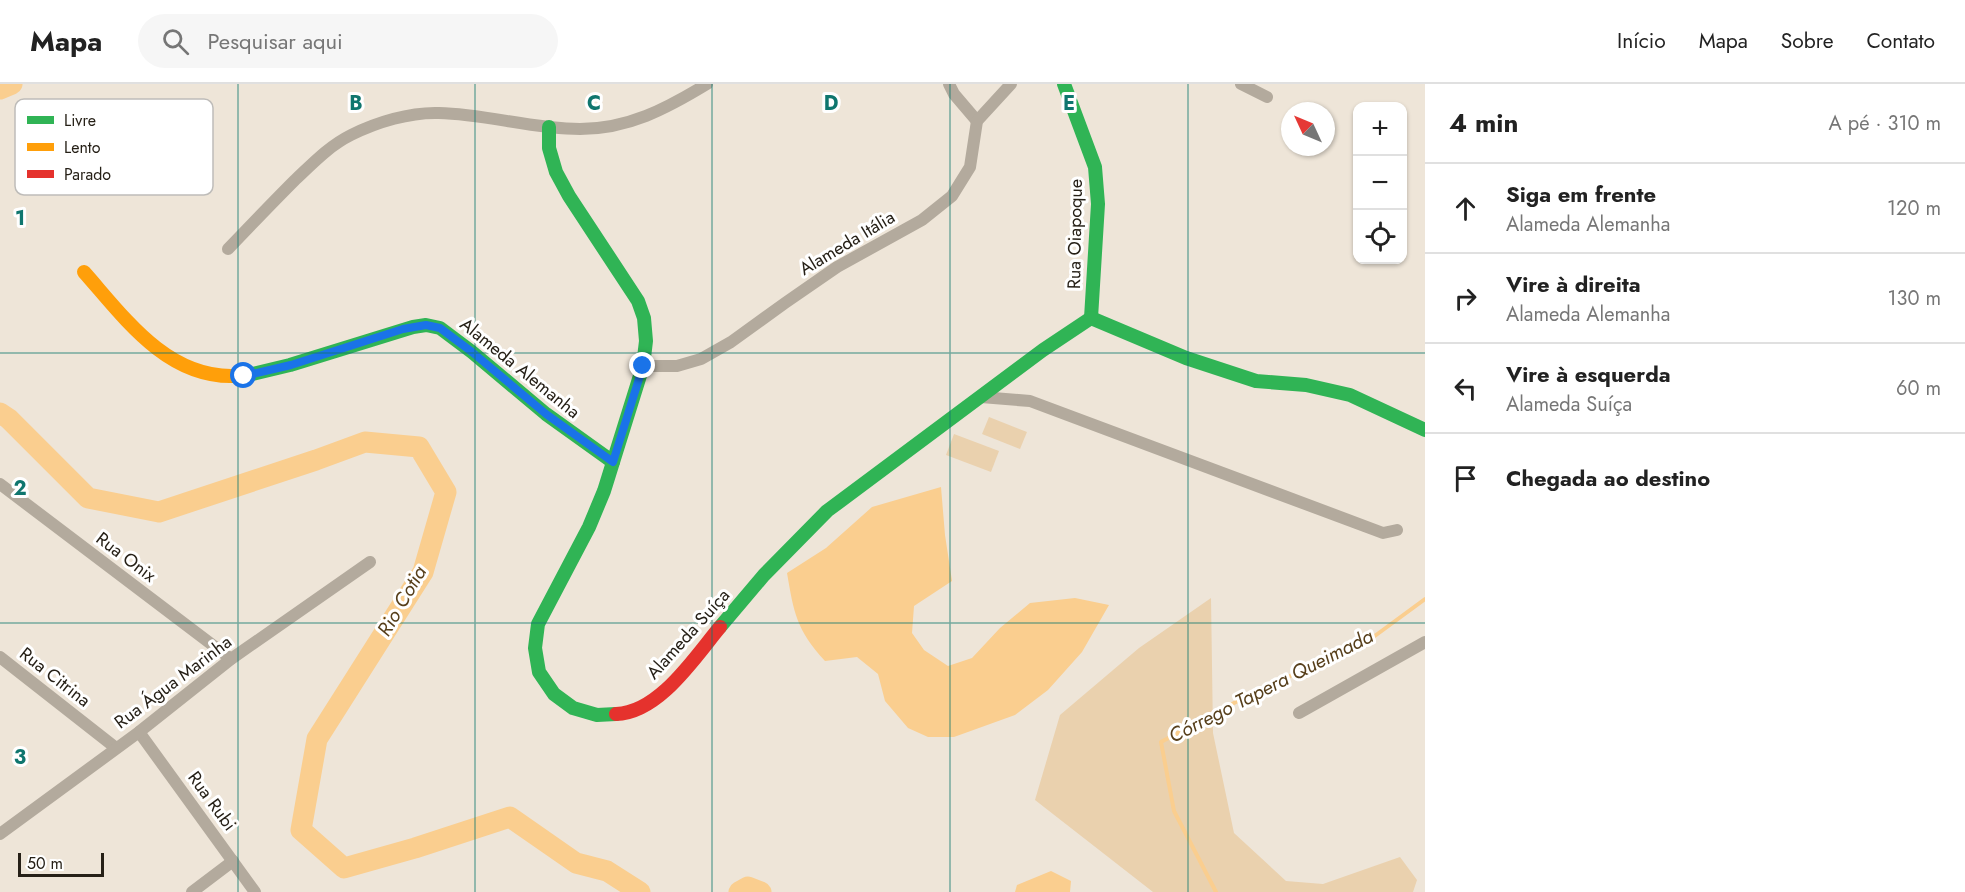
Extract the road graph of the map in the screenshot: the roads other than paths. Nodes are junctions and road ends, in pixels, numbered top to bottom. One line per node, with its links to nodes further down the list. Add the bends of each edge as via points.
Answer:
1 (706, 84): 8 (street, via 638,121 581,129)
2 (949, 84): 7 (street)
3 (1011, 84): 7 (street)
4 (1064, 84): 11 (street, Rua Oiapoque, via 1095,167 1098,204)
5 (1241, 84): 6 (street)
6 (1267, 97)
7 (977, 121): 12 (street, Alameda Itália, via 969,167 952,196 922,220 837,267 701,359 676,366)
8 (549, 127): 9 (street, via 437,113 401,117 372,126 327,149); 12 (street, Alameda Suíça, via 549,148 556,172 638,301 646,341)
9 (228, 249)
10 (84, 272): 15 (street, Alameda Alemanha, via 161,353 189,369 219,376 244,376 291,365 413,327 440,328 546,414)
11 (1091, 318): 13 (street, Alameda Suíça); 14 (street, via 1186,358 1256,381 1306,385 1350,395)
12 (643, 366): 15 (street, Alameda Suíça)
13 (981, 398): 15 (street, Alameda Suíça, via 826,511 764,575 674,682 648,704 622,714 597,715 573,708 554,694 539,672 535,648 538,624 589,528); 17 (street, via 1030,401 1383,533)
14 (1425, 430)
15 (613, 462)
16 (0, 484): 21 (street, Rua Onix)
17 (1397, 530)
18 (370, 562): 21 (street, Rua Água Marinha)
19 (1425, 642): 22 (street)
20 (0, 657): 24 (street, Rua Citrina)
21 (231, 659): 23 (street, Rua Água Marinha)
22 (1299, 713)
23 (139, 732): 24 (street, Rua Água Marinha); 26 (street, Rua Rubi)
24 (116, 748): 25 (street, Rua Água Marinha)
25 (0, 834)
26 (233, 861): 27 (street); 28 (street, Rua Rubi)
27 (192, 892)
28 (255, 892)

